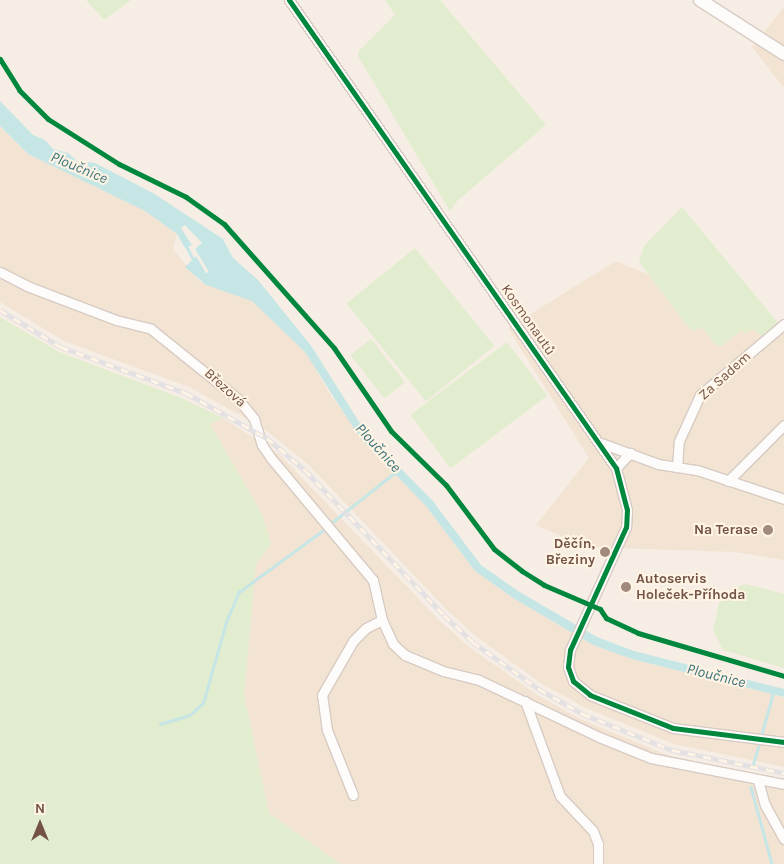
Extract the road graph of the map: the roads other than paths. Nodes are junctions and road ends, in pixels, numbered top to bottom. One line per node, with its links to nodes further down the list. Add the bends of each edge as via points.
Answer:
1 (289, 0): 7 (street, Kosmonautů)
2 (700, 0): 3 (main road)
3 (784, 54)
4 (0, 272): 13 (street, Březová, via 107,317 151,329 238,399 254,419 270,457 374,580)
5 (784, 324): 9 (street, Za Sadem, via 700,395 679,441)
6 (784, 425): 11 (street)
7 (601, 443): 8 (street); 10 (street, Kosmonautů)
8 (630, 453): 9 (street); 10 (street)
9 (677, 467): 11 (street)
10 (616, 468): 15 (street, Kosmonautů, via 627,510 626,527 570,650 570,674 590,695 673,728)
11 (728, 481): 12 (street)
12 (784, 499)
13 (382, 620): 14 (street, Březová, via 394,644 418,662 479,680); 18 (street, via 366,628 352,641 322,695 327,730)
14 (526, 701): 16 (street, Březová, via 598,737 651,758); 20 (street, via 560,796 593,831 598,844)
15 (784, 742)
16 (758, 781): 17 (street, Březová); 19 (street, via 765,805)
17 (784, 784)
18 (353, 795)
19 (784, 839)
20 (598, 864)

